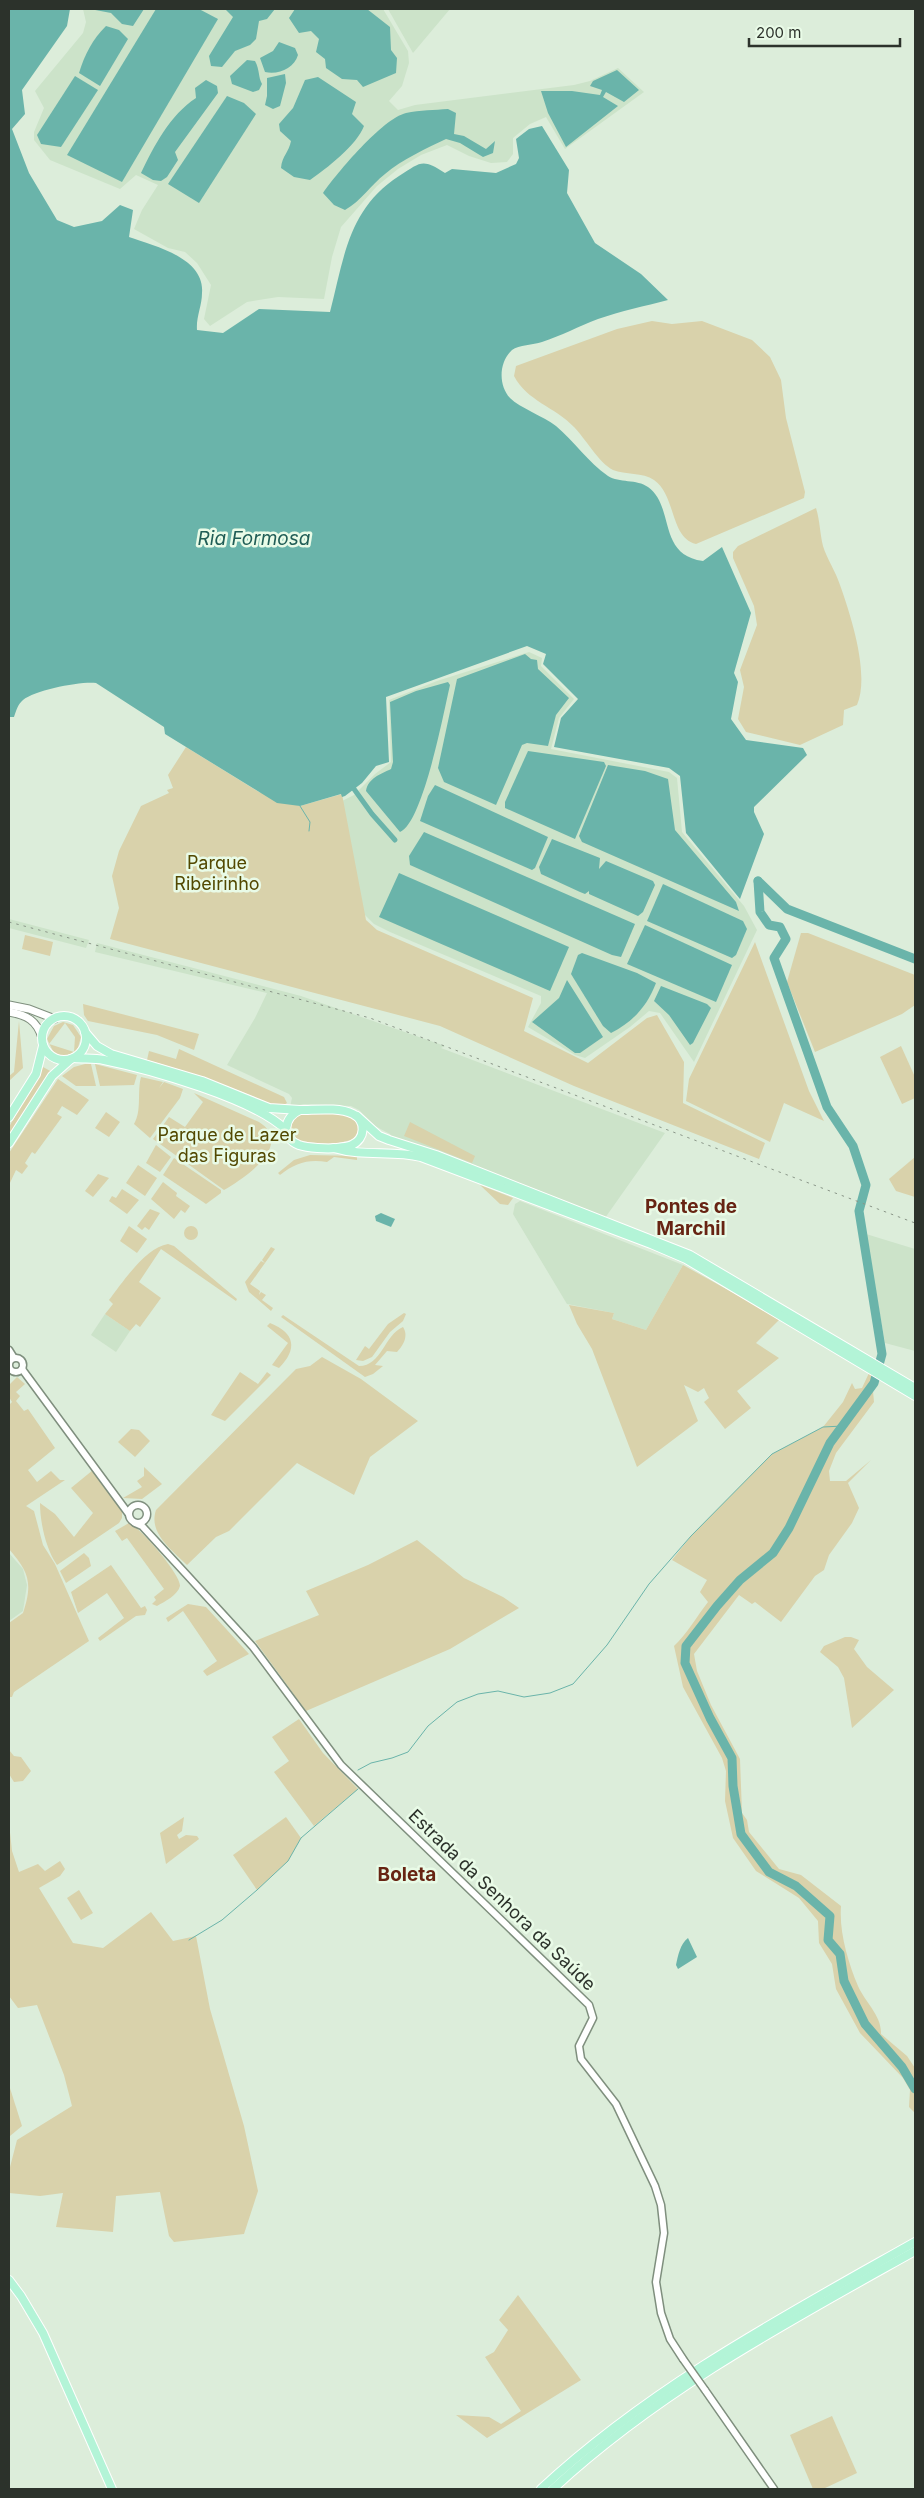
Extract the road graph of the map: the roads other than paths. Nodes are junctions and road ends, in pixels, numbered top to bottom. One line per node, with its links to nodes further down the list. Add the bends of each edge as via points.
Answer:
1 (9, 1005): 3 (main road)
2 (9, 1012): 5 (main road, via 30,1018 40,1030)
3 (55, 1018): 4 (main road, via 73,1018); 5 (main road, via 46,1027)
4 (85, 1032): 6 (main road, via 82,1051); 8 (main road, via 97,1046 111,1054 212,1085 269,1108)
5 (43, 1041): 6 (main road, via 51,1056 64,1060); 7 (main road, via 36,1074)
6 (72, 1058): 12 (main road, via 105,1060 189,1083 270,1117); 13 (main road, via 52,1076)
7 (18, 1105): 10 (main road); 11 (main road)
8 (300, 1110): 9 (main road, via 331,1110); 12 (main road, via 288,1120)
9 (357, 1116): 14 (main road, via 363,1130 359,1141); 17 (main road, via 378,1136 430,1152 690,1255)
10 (9, 1117)
11 (9, 1125)
12 (286, 1130): 14 (main road, via 289,1138 298,1145)
13 (10, 1141)
14 (334, 1148): 17 (main road, via 354,1153 406,1153 421,1157 651,1244 686,1259)
15 (9, 1350): 16 (street)
16 (14, 1358): 18 (street, via 22,1363); 18 (street, via 10,1369 15,1372)
17 (870, 1365): 19 (main road)
18 (22, 1369): 22 (street)
19 (885, 1374): 20 (main road); 21 (main road)
20 (915, 1388)
21 (915, 1396)
22 (119, 1498): 23 (street); 24 (street)
23 (137, 1505): 24 (street); 25 (street, via 145,1508)
24 (128, 1513): 26 (street)
25 (147, 1515): 26 (street, via 142,1522); 27 (street, via 146,1523)
26 (135, 1522): 27 (street)
27 (161, 1548): 34 (street, Estrada da Senhora da Saúde, bridge, via 253,1647 341,1765 590,2005 593,2018 579,2046 581,2059 616,2104 655,2186 664,2233 656,2282 661,2313 670,2338)
28 (915, 2242): 32 (main road, via 773,2321 694,2370 618,2424)
29 (915, 2251): 33 (main road, via 689,2382 596,2451)
30 (9, 2280): 31 (main road, via 43,2333)
31 (112, 2489)
32 (541, 2489)
33 (553, 2489)
34 (774, 2489)

